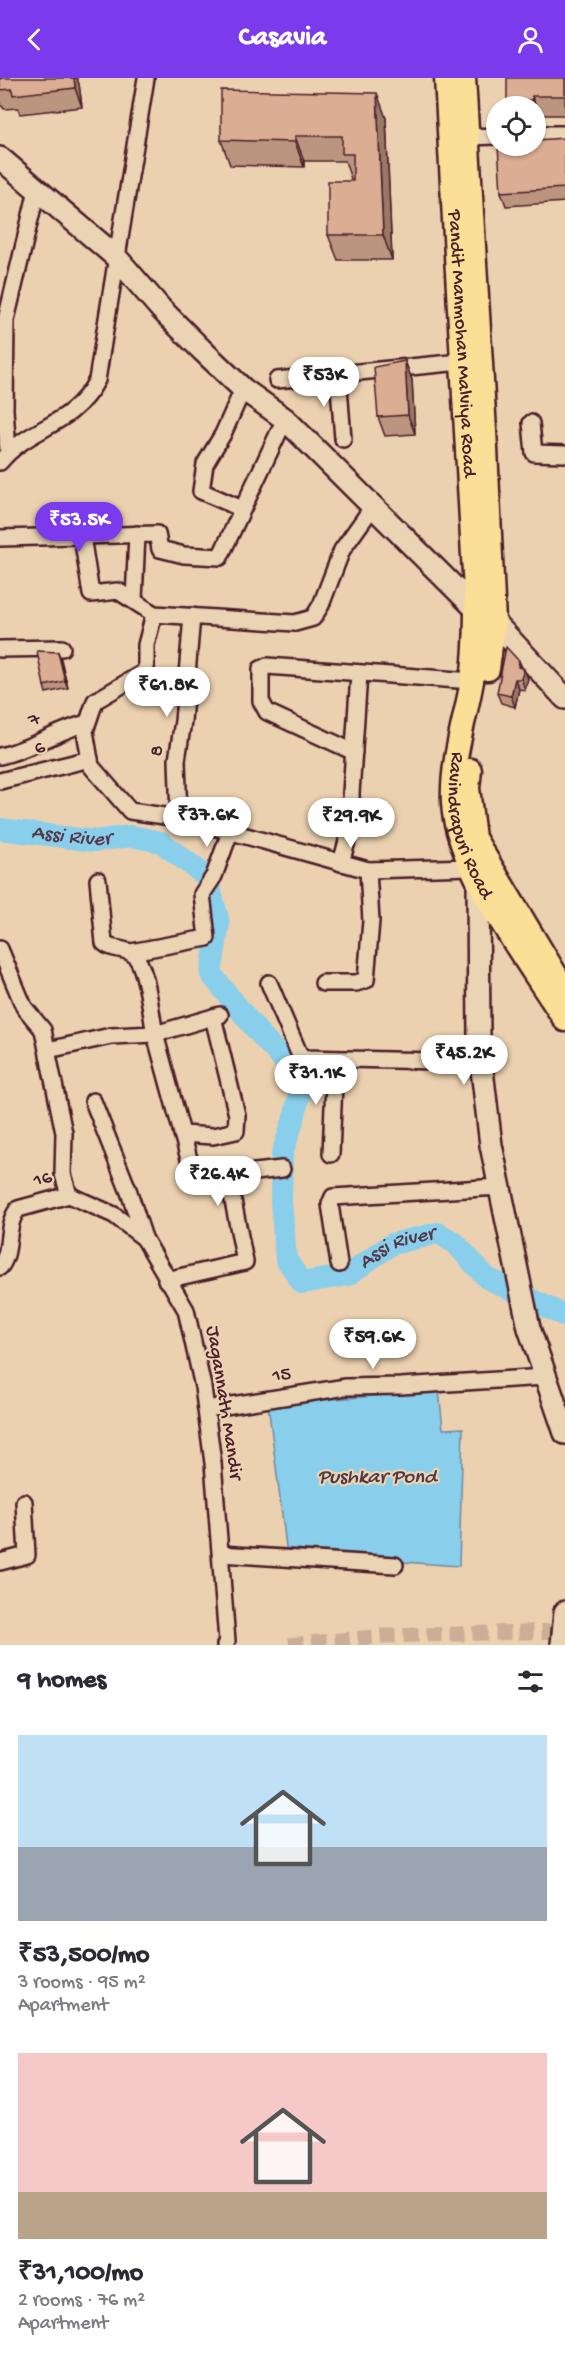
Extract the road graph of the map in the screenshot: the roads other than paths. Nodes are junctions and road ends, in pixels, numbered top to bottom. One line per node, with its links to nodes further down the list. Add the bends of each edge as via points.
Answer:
1 (146, 78): 10 (street)
2 (446, 78): 11 (main road, Pandit Manmohan Malviya Road)
3 (464, 78): 7 (main road)
4 (546, 134): 5 (street)
5 (565, 134)
6 (486, 136): 7 (street)
7 (468, 137): 28 (main road)
8 (0, 158): 9 (street)
9 (38, 190): 10 (street); 15 (street, via 6,320)
10 (116, 255): 14 (street, via 161,309); 20 (street, via 102,362 93,387 72,412)
11 (461, 362): 12 (street); 28 (main road, Pandit Manmohan Malviya Road)
12 (338, 374): 13 (street); 18 (street)
13 (277, 380)
14 (243, 389): 16 (street); 22 (street, via 205,464 201,491)
15 (2, 410): 20 (street)
16 (285, 419): 21 (street); 22 (street)
17 (531, 423): 19 (street, via 534,453)
18 (343, 439)
19 (565, 454)
20 (4, 457)
21 (374, 505): 28 (street); 29 (street, via 342,550 314,618 294,623)
22 (242, 509): 23 (street, via 220,557 160,549 157,534)
23 (137, 534): 24 (street); 26 (street)
24 (82, 536): 25 (street); 26 (street, via 92,594 118,591)
25 (0, 538)
26 (134, 600): 27 (street)
27 (154, 614): 29 (street); 35 (street, via 146,645 146,671 95,701)
28 (485, 615): 33 (main road, Ravindrapuri Road); 34 (street); 50 (main road, Ravindrapuri Road, via 468,788 474,838)
29 (192, 616): 40 (street, 8, via 177,760)
30 (62, 648): 31 (street)
31 (0, 649)
32 (359, 674): 33 (street); 36 (street); 36 (street, via 267,666 260,675 261,701 267,712)
33 (471, 681): 44 (main road, Ravindrapuri Road, via 454,771 453,802 461,848)
34 (565, 698)
35 (87, 723): 37 (street, 7); 38 (street)
36 (354, 752): 42 (street, via 352,822)
37 (0, 756)
38 (90, 759): 39 (street, 6); 40 (street, via 91,766 130,811)
39 (0, 781)
40 (179, 819): 41 (street)
41 (230, 832): 42 (street); 47 (street, via 214,876 202,894 207,938)
42 (341, 863): 43 (street)
43 (368, 870): 44 (street); 49 (street, via 371,921 366,980)
44 (475, 874): 51 (main road, Ravindrapuri Road); 55 (street)
45 (98, 880): 47 (street, via 104,943)
46 (0, 949): 53 (street, via 24,1007 43,1030)
47 (131, 952): 52 (street, via 139,962)
48 (269, 983): 54 (street, via 301,1058)
49 (322, 983)
50 (565, 990)
51 (565, 1020)
52 (155, 1034): 53 (street, via 111,1036); 57 (street); 57 (street, via 216,1016 237,1115 236,1131 213,1136)
53 (48, 1050): 62 (street, via 64,1133 63,1174)
54 (335, 1059): 55 (street); 58 (street)
55 (481, 1062): 61 (street)
56 (93, 1101): 63 (street)
57 (182, 1134): 60 (street, via 197,1179)
58 (331, 1154)
59 (282, 1169): 60 (street)
60 (228, 1175): 66 (street, via 245,1262)
61 (500, 1187): 64 (street, via 333,1197 330,1204); 67 (street, via 529,1328)
62 (69, 1195): 63 (street, Jagannath Mandir, via 114,1215); 65 (street, 16, via 18,1209 8,1229)
63 (144, 1238): 66 (street, Jagannath Mandir)
64 (339, 1264)
65 (0, 1267)
66 (166, 1280): 68 (street, Jagannath Mandir, via 186,1310)
67 (545, 1377): 68 (street, 15, via 346,1387); 69 (street)
68 (206, 1409): 71 (street, Jagannath Mandir)
69 (565, 1433)
70 (24, 1502): 72 (street, via 27,1555)
71 (221, 1554): 73 (street); 75 (street, Jagannath Mandir)
72 (0, 1562)
73 (395, 1565)
74 (565, 1612): 76 (street)
75 (225, 1645)
76 (562, 1645)

